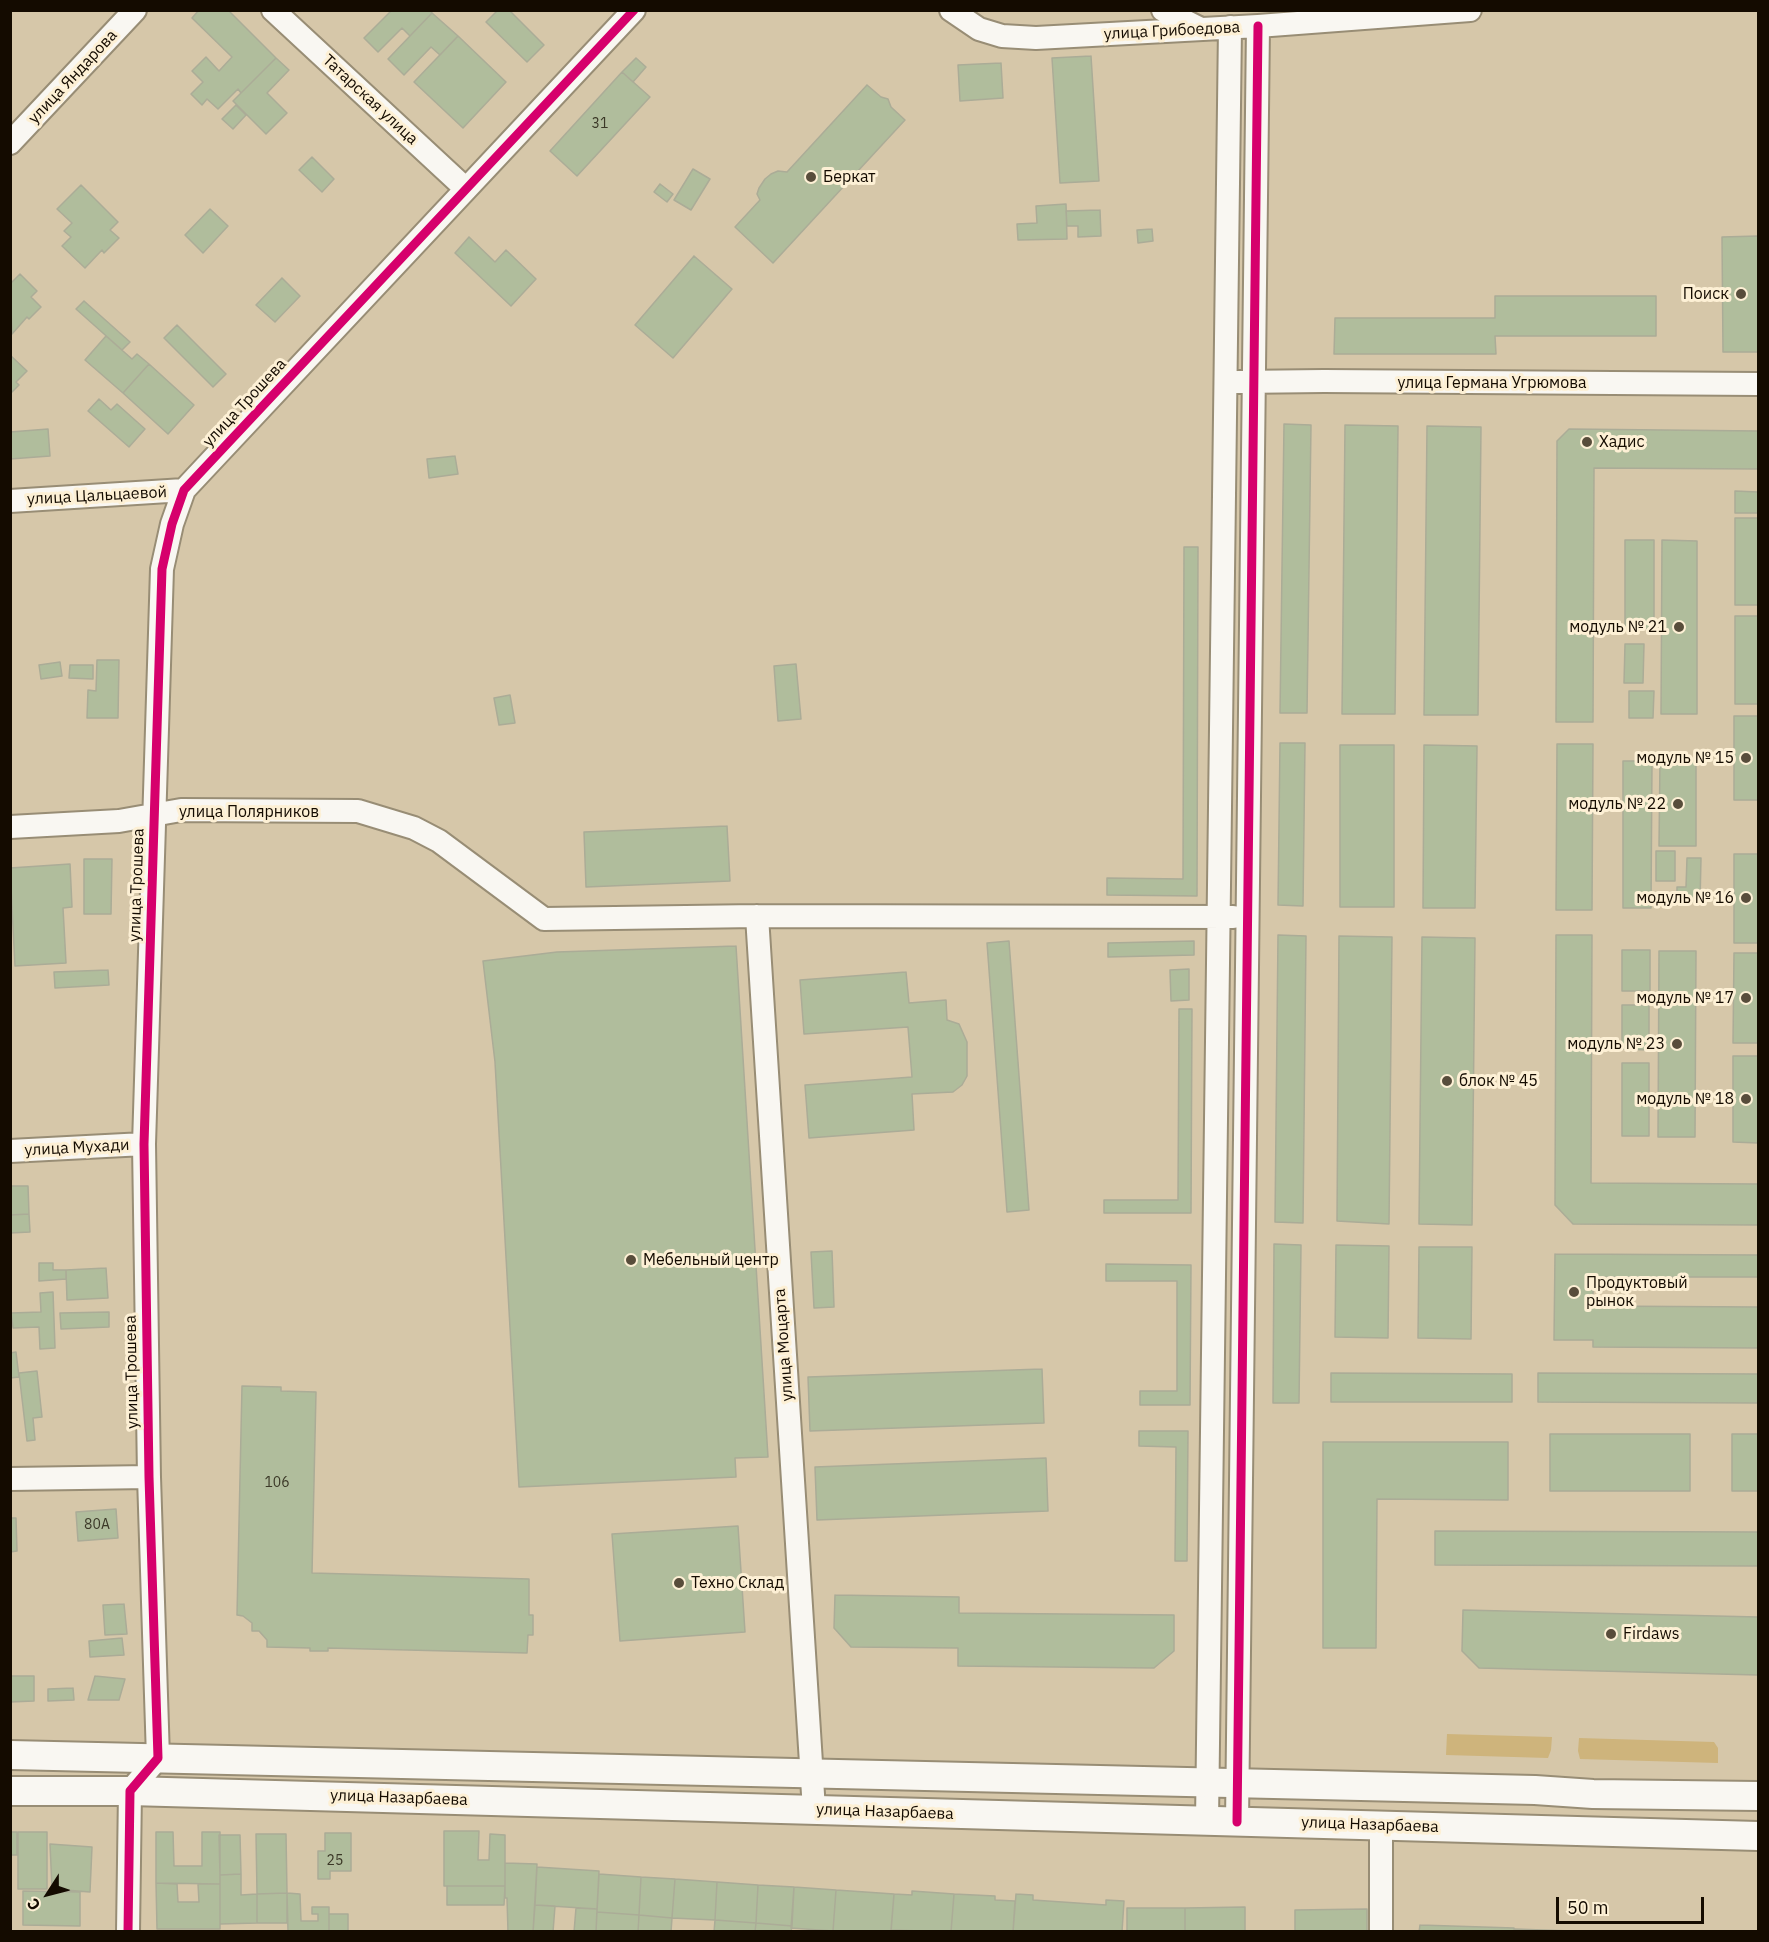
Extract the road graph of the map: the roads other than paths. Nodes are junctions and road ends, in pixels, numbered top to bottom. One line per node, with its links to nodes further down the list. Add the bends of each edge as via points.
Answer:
1 (135, 10): 10 (street, улица Яндарова)
2 (273, 10): 11 (street, Татарская улица)
3 (634, 10): 11 (street, улица Трошева)
4 (951, 10): 9 (street, улица Грибоедова, via 979,29 1002,36 1036,38)
5 (1163, 10): 9 (street)
6 (1470, 10): 7 (street, улица Грибоедова)
7 (1258, 26): 8 (street, улица Грибоедова); 12 (street)
8 (1230, 27): 9 (street, улица Грибоедова); 13 (street)
9 (1200, 28)
10 (10, 143)
11 (466, 189): 15 (street, улица Трошева)
12 (1254, 382): 13 (street, улица Германа Угрюмова); 14 (street, улица Германа Угрюмова); 20 (street)
13 (1225, 383): 21 (street)
14 (1758, 384)
15 (184, 490): 16 (street, улица Цальцаевой); 17 (street, улица Трошева, via 162,569)
16 (10, 501)
17 (154, 815): 18 (street, улица Полярников, via 119,821); 19 (street, улица Полярников, via 182,810 358,811 414,828 439,841 544,919); 22 (street, улица Трошева)
18 (10, 827)
19 (757, 916): 21 (street, улица Полярников); 28 (street, улица Моцарта)
20 (1248, 916): 21 (street, улица Полярников); 30 (street)
21 (1218, 917): 29 (street)
22 (144, 1144): 23 (street, улица Мухади); 24 (street, улица Трошева)
23 (10, 1151)
24 (148, 1477): 25 (street); 27 (street, улица Трошева)
25 (10, 1479)
26 (10, 1755): 27 (main road, улица Назарбаева)
27 (158, 1758): 28 (main road, улица Назарбаева); 32 (street)
28 (812, 1773): 29 (main road, улица Назарбаева); 34 (street, улица Моцарта)
29 (1207, 1783): 30 (main road, улица Назарбаева); 35 (street)
30 (1238, 1783): 33 (main road, улица Назарбаева); 36 (street)
31 (10, 1791): 32 (main road, улица Назарбаева)
32 (130, 1791): 34 (main road, улица Назарбаева); 39 (street)
33 (1758, 1796)
34 (814, 1810): 35 (main road, улица Назарбаева)
35 (1207, 1821): 36 (main road, улица Назарбаева)
36 (1237, 1821): 37 (main road, улица Назарбаева)
37 (1382, 1825): 38 (main road, улица Назарбаева); 40 (street)
38 (1758, 1836)
39 (128, 1932)
40 (1380, 1932)

